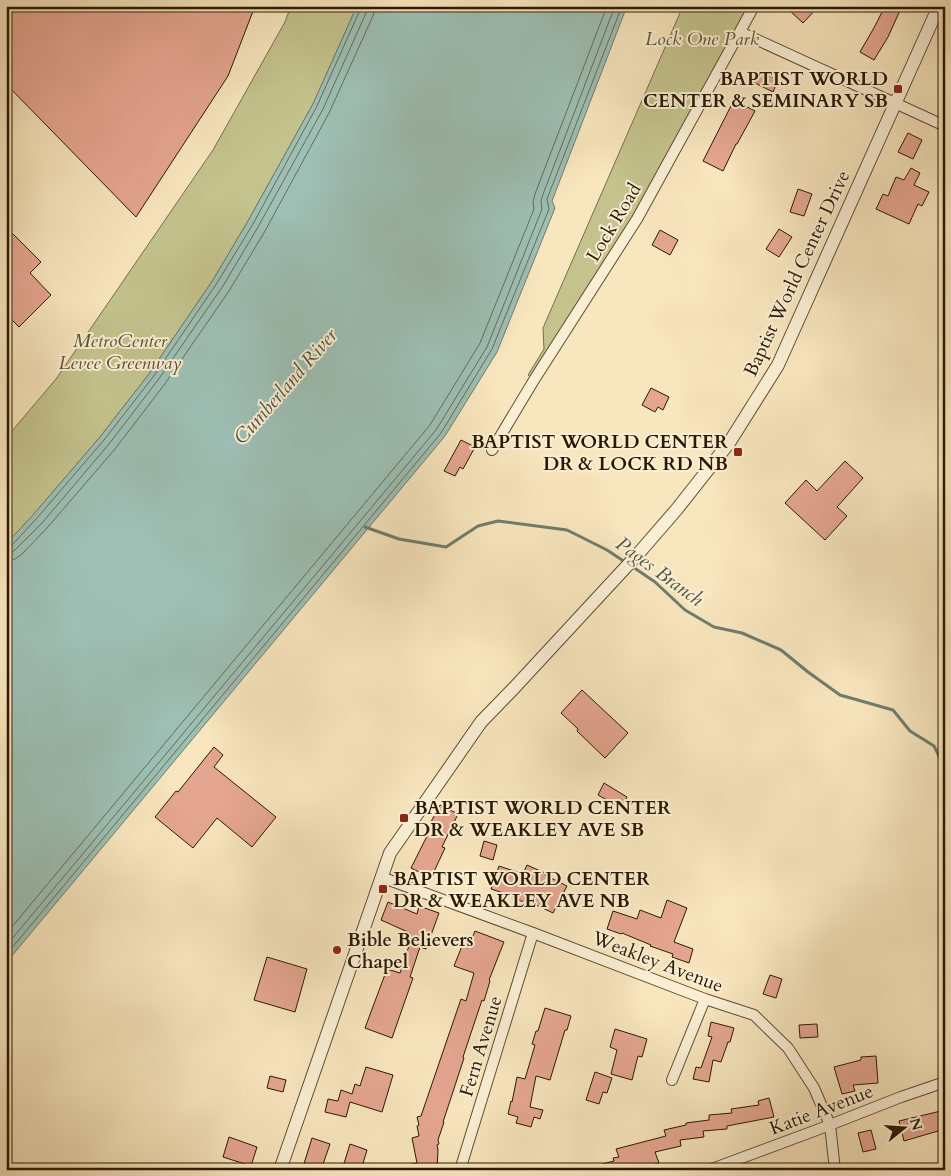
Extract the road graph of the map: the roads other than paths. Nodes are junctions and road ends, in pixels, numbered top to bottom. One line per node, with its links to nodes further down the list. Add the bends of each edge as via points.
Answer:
1 (754, 6): 3 (street, Lock Road)
2 (939, 6): 4 (street, Baptist World Center Drive)
3 (740, 32): 4 (street); 6 (street, Lock Road, via 637,219)
4 (894, 104): 5 (street); 7 (street, Baptist World Center Drive, via 778,365 729,443 638,554 481,722 390,853)
5 (945, 126)
6 (492, 450)
7 (381, 877): 8 (street, Weakley Avenue); 13 (street, Baptist World Center Drive)
8 (533, 933): 9 (street, Weakley Avenue); 14 (street, Fern Avenue)
9 (705, 999): 10 (street); 12 (street, Weakley Avenue, via 754,1015 788,1048 814,1088)
10 (672, 1080)
11 (945, 1082): 12 (street, Katie Avenue)
12 (830, 1125): 15 (street, Katie Avenue); 16 (street, Weakley Avenue)
13 (280, 1170)
14 (460, 1170)
15 (709, 1170)
16 (835, 1170)

